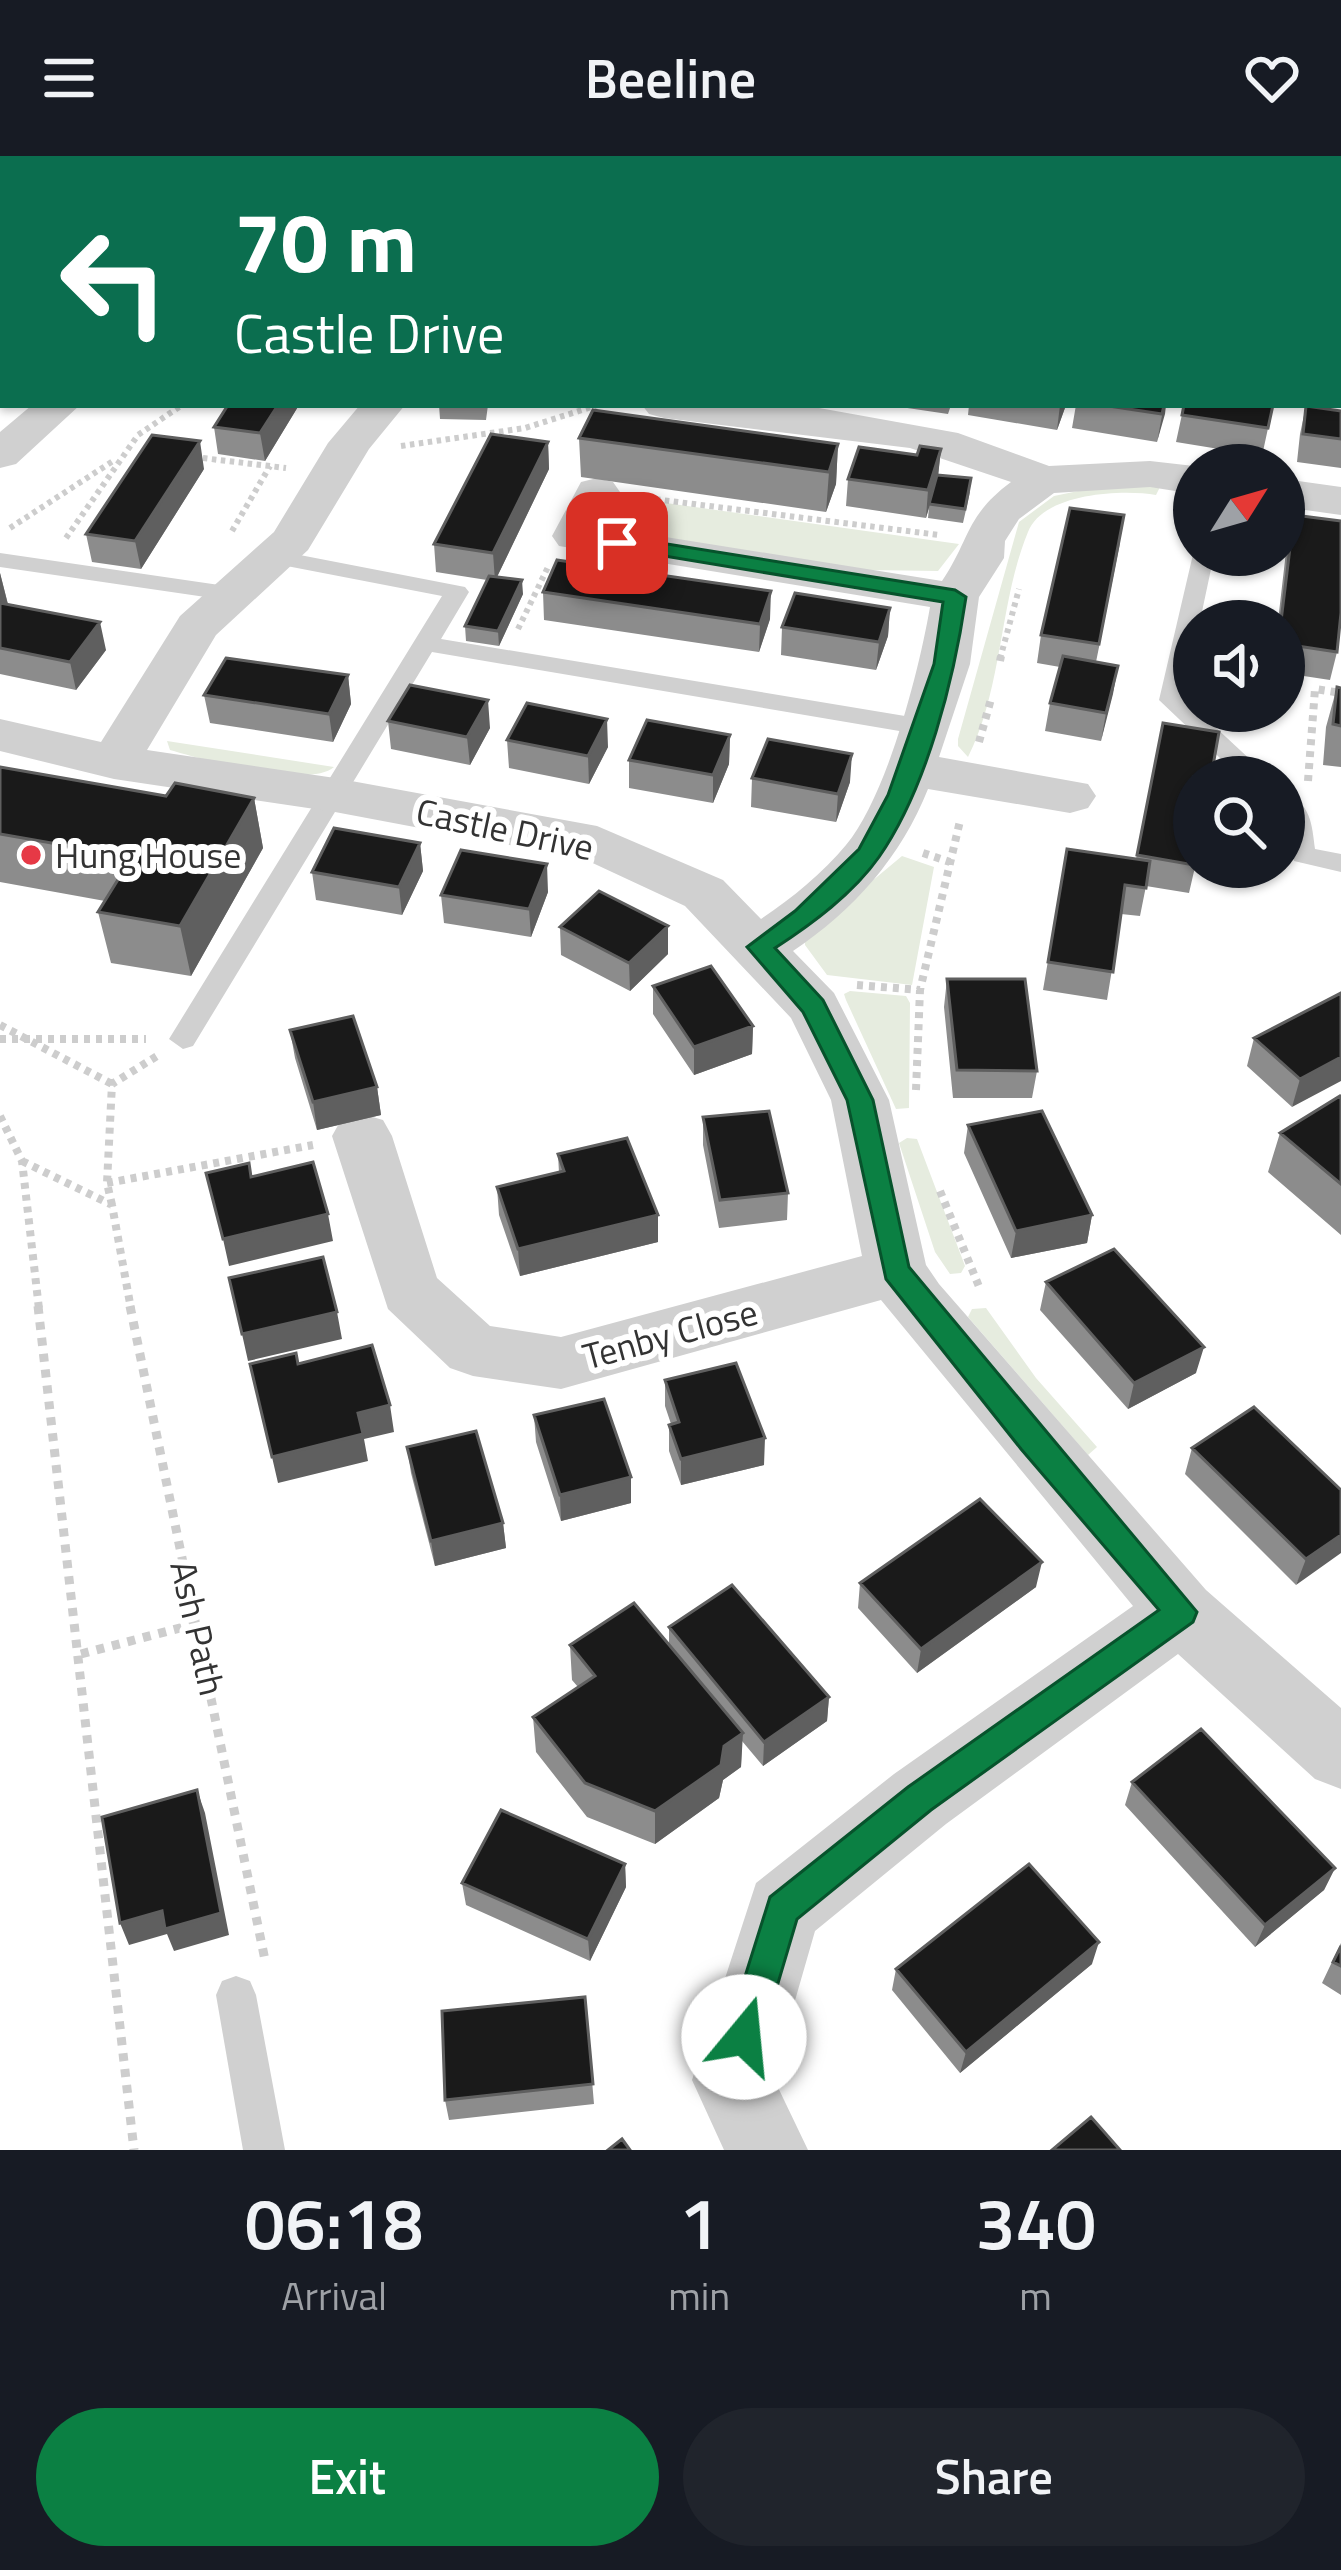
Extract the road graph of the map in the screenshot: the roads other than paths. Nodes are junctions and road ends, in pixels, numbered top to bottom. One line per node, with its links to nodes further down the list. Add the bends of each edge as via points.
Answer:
1 (55, 408): 4 (street)
2 (381, 408): 10 (street)
3 (688, 408): 6 (street, via 954,441)
4 (0, 455)
5 (1173, 477): 6 (street)
6 (1042, 480): 14 (street, via 1001,510)
7 (597, 492): 14 (street, via 575,536)
8 (1305, 496): 9 (street)
9 (1341, 501)
10 (274, 557): 13 (street); 15 (lane, via 458,592)
11 (0, 560): 13 (lane)
12 (1198, 576): 18 (lane, via 1171,700)
13 (233, 594): 19 (street, via 197,626)
14 (955, 597): 17 (street, via 945,664)
15 (428, 644): 17 (lane); 20 (lane)
16 (0, 735): 19 (street, Castle Drive)
17 (916, 748): 21 (street, via 970,779); 24 (street, via 868,854 804,917)
18 (1233, 756)
19 (114, 762): 20 (street, Castle Drive)
20 (335, 795): 24 (street, Castle Drive, via 597,844 704,893); 25 (lane)
21 (1070, 796)
22 (1305, 855): 23 (lane)
23 (1341, 863)
24 (775, 964): 27 (street, Castle Drive, via 814,1006 860,1100)
25 (183, 1040)
26 (362, 1136): 27 (street, Tenby Close, via 410,1291 473,1350 561,1364)
27 (896, 1271): 28 (street, Castle Drive)
28 (1181, 1612): 29 (street, Castle Drive); 32 (street, via 920,1798 782,1909 731,2080)
29 (1341, 1754)
30 (252, 1983): 31 (lane)
31 (264, 2150)
32 (767, 2150)

